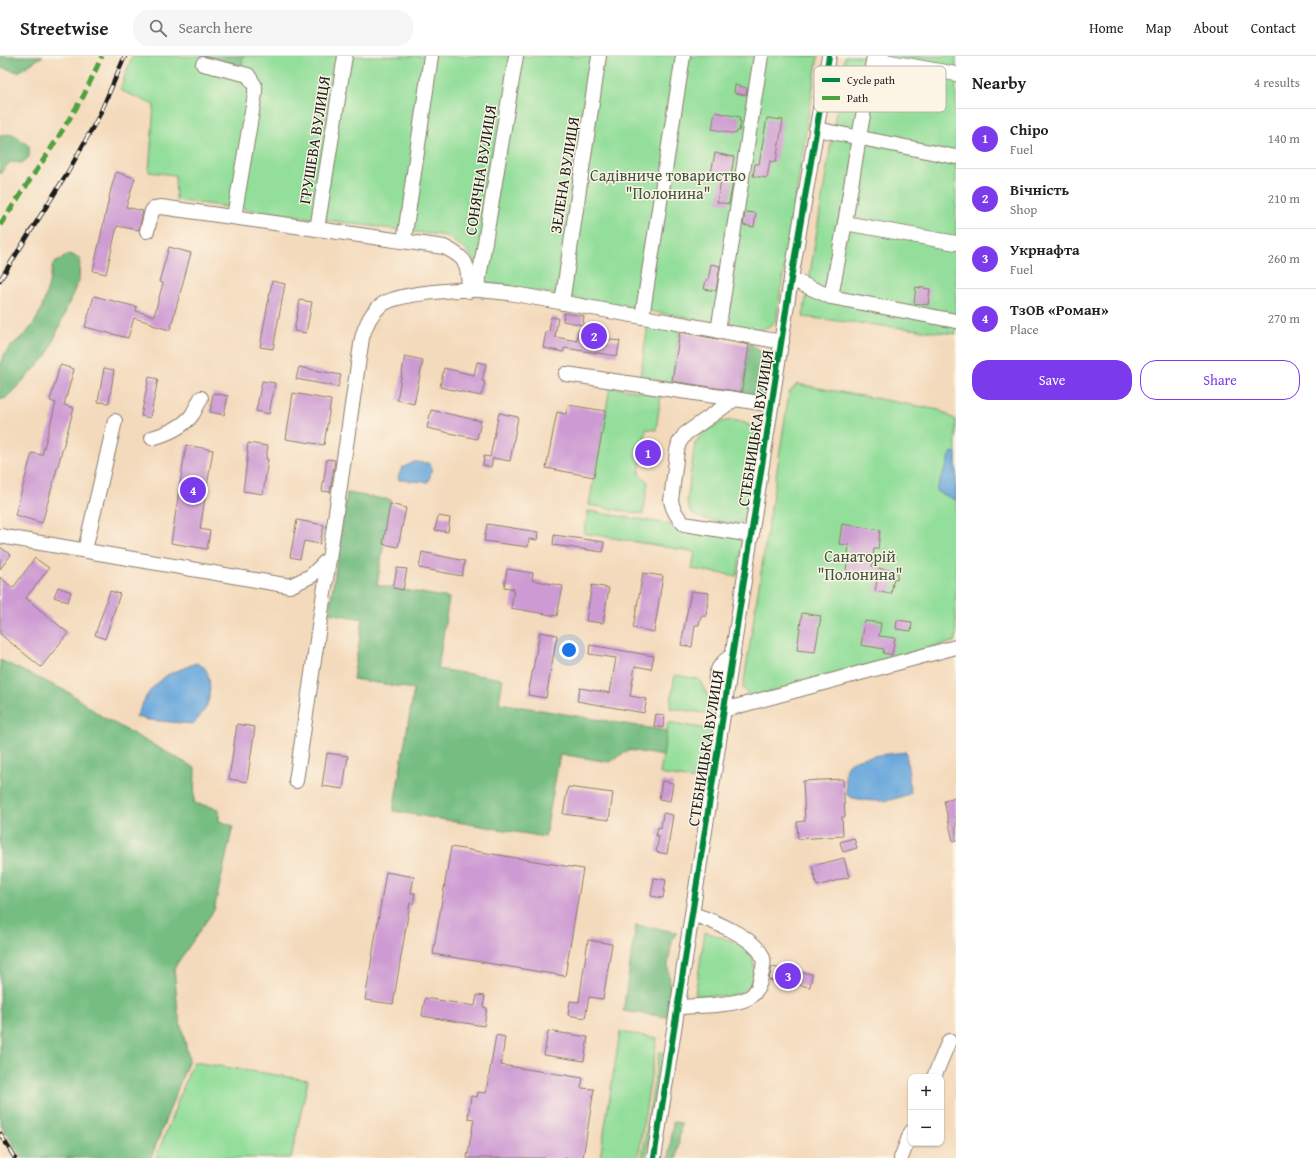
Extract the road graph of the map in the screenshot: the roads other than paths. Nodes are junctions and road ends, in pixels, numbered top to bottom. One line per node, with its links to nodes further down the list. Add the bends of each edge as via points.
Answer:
1 (345, 56): 21 (street, ГРУШЕВА ВУЛИЦЯ)
2 (431, 56): 23 (street)
3 (516, 56): 26 (street, СОНЯЧНА ВУЛИЦЯ)
4 (599, 56): 28 (street, ЗЕЛЕНА ВУЛИЦЯ)
5 (683, 56): 29 (street)
6 (761, 56): 31 (street)
7 (829, 56): 10 (street, СТЕБНИЦЬКА ВУЛИЦЯ)
8 (874, 58): 11 (street)
9 (203, 64): 19 (street, via 248,75 255,86)
10 (827, 66)
11 (915, 66)
12 (946, 72): 13 (street)
13 (956, 74)
14 (819, 112): 16 (street, СТЕБНИЦЬКА ВУЛИЦЯ)
15 (864, 112): 17 (street)
16 (816, 129): 17 (street); 25 (street, СТЕБНИЦЬКА ВУЛИЦЯ)
17 (859, 137): 18 (street); 20 (street)
18 (956, 157)
19 (234, 217): 21 (street); 22 (street, via 158,207 152,211)
20 (845, 223): 24 (street); 27 (street)
21 (317, 229): 23 (street)
22 (147, 231)
23 (404, 241): 26 (street, via 444,247 455,252 468,267)
24 (956, 243)
25 (791, 279): 27 (street); 32 (street, СТЕБНИЦЬКА ВУЛИЦЯ)
26 (473, 290): 28 (street); 42 (street, via 426,293 389,300 380,306 366,326)
27 (831, 297): 30 (street)
28 (562, 301): 29 (street)
29 (642, 315): 31 (street)
30 (956, 321)
31 (718, 329): 32 (street)
32 (782, 342): 36 (street, СТЕБНИЦЬКА ВУЛИЦЯ)
33 (566, 374): 35 (street)
34 (201, 398): 38 (street, via 192,415 182,424 173,431)
35 (734, 399): 36 (street); 39 (street, via 681,438 671,501 674,512 684,524)
36 (772, 405): 39 (street, СТЕБНИЦЬКА ВУЛИЦЯ)
37 (115, 421): 41 (street)
38 (152, 438)
39 (752, 535): 44 (street, СТЕБНИЦЬКА ВУЛИЦЯ, via 733,655)
40 (0, 536): 41 (street)
41 (85, 550): 42 (street, via 290,586 311,576)
42 (329, 558): 45 (street)
43 (956, 647): 44 (street)
44 (729, 704): 46 (street, СТЕБНИЦЬКА ВУЛИЦЯ)
45 (296, 781)
46 (692, 914): 47 (street, СТЕБНИЦЬКА ВУЛИЦЯ); 47 (street, via 725,927 754,945 764,959 759,986 751,997 737,1002)
47 (678, 1007): 51 (street, СТЕБНИЦЬКА ВУЛИЦЯ)
48 (949, 1041): 49 (street)
49 (935, 1074)
50 (908, 1140): 52 (street)
51 (654, 1158)
52 (901, 1158)

